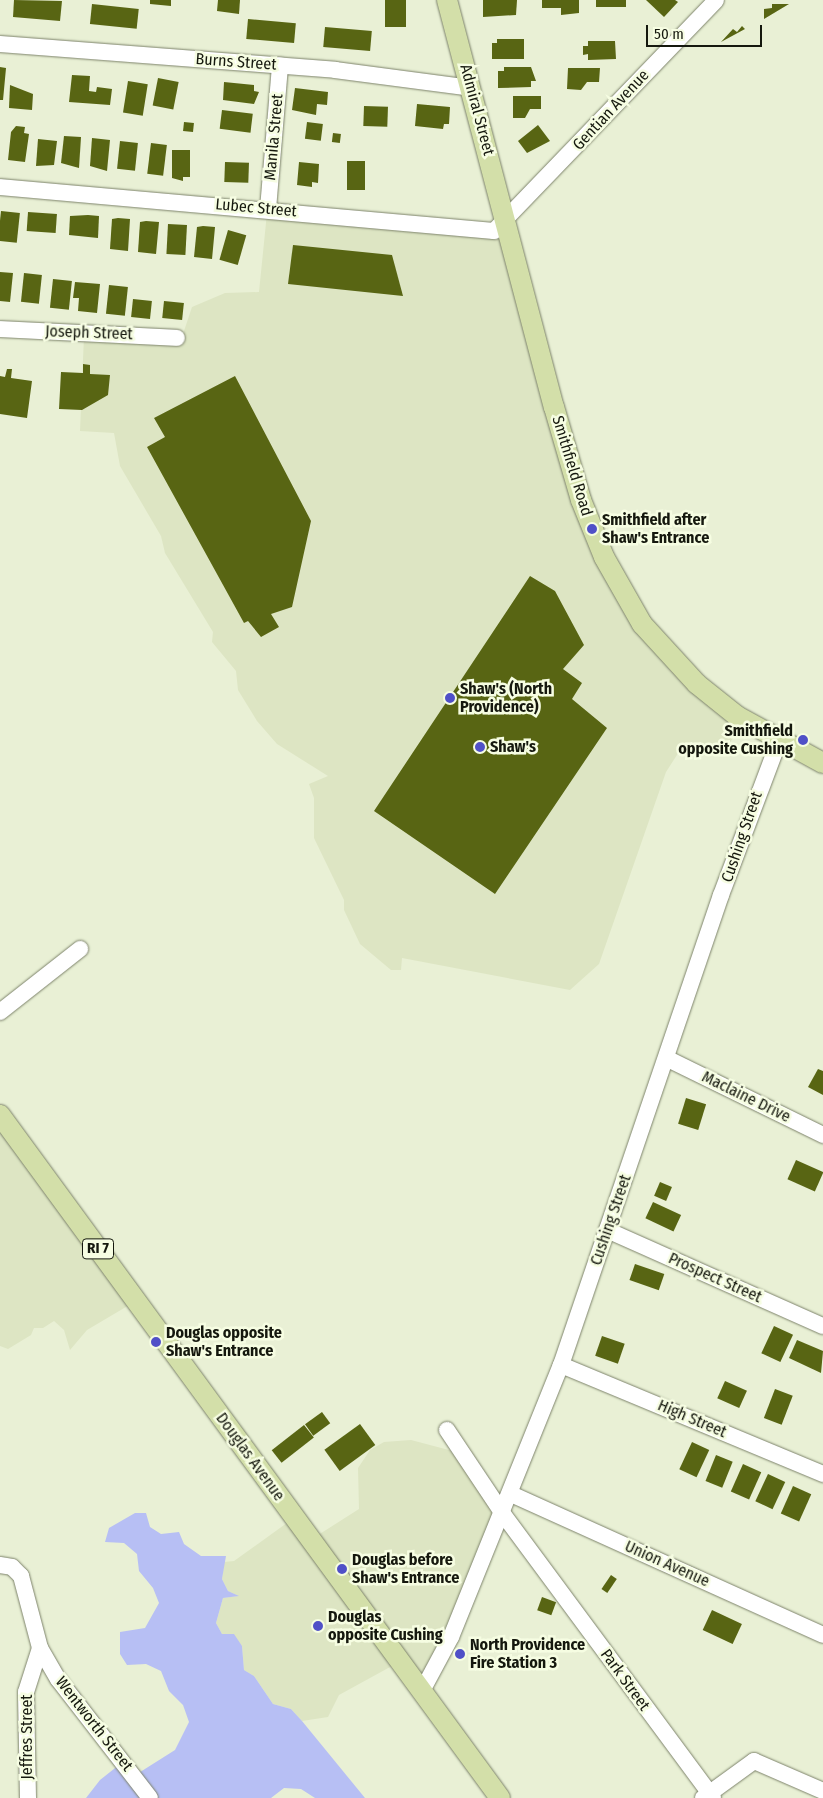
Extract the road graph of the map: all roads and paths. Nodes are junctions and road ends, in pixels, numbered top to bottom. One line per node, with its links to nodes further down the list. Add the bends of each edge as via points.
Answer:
1 (447, 0): 5 (main road, Admiral Street)
2 (716, 0): 8 (street, Gentian Avenue)
3 (0, 44): 4 (street, Burns Street)
4 (280, 65): 5 (street, Burns Street); 7 (street, Manila Street)
5 (471, 88): 8 (main road, Admiral Street)
6 (0, 187): 7 (street, Lubec Street)
7 (268, 209): 8 (street, Lubec Street, via 478,231 494,231)
8 (507, 220): 11 (main road, Smithfield Road, via 556,416 581,500 604,556 642,624 681,668 737,716)
9 (0, 329): 10 (street, Joseph Street)
10 (177, 338)
11 (779, 741): 12 (main road, Smithfield Road); 15 (street, Cushing Street, via 721,895)
12 (823, 763)
13 (80, 949): 14 (street)
14 (0, 1012)
15 (668, 1059): 17 (street, Maclaine Drive); 18 (street, Cushing Street)
16 (0, 1116): 28 (main road, Douglas Avenue / RI 7)
17 (823, 1135)
18 (607, 1230): 19 (street, Prospect Street); 20 (street, Cushing Street)
19 (823, 1326)
20 (562, 1366): 22 (street, High Street); 23 (street, Cushing Street)
21 (447, 1430): 24 (street, Park Street)
22 (823, 1474)
23 (511, 1494): 24 (street, Cushing Street); 26 (street, Union Avenue)
24 (503, 1514): 28 (street, Cushing Street, via 451,1637); 30 (street, Park Street)
25 (0, 1565): 27 (street, Wentworth Street, via 12,1567 21,1576)
26 (823, 1635)
27 (40, 1648): 31 (street, Jeffres Street, via 26,1692); 32 (street, Wentworth Street, via 58,1679)
28 (422, 1691): 33 (main road, Douglas Avenue / RI 7)
29 (823, 1791): 30 (street, via 754,1761)
30 (709, 1796)
31 (28, 1798)
32 (150, 1798)
33 (500, 1798)

